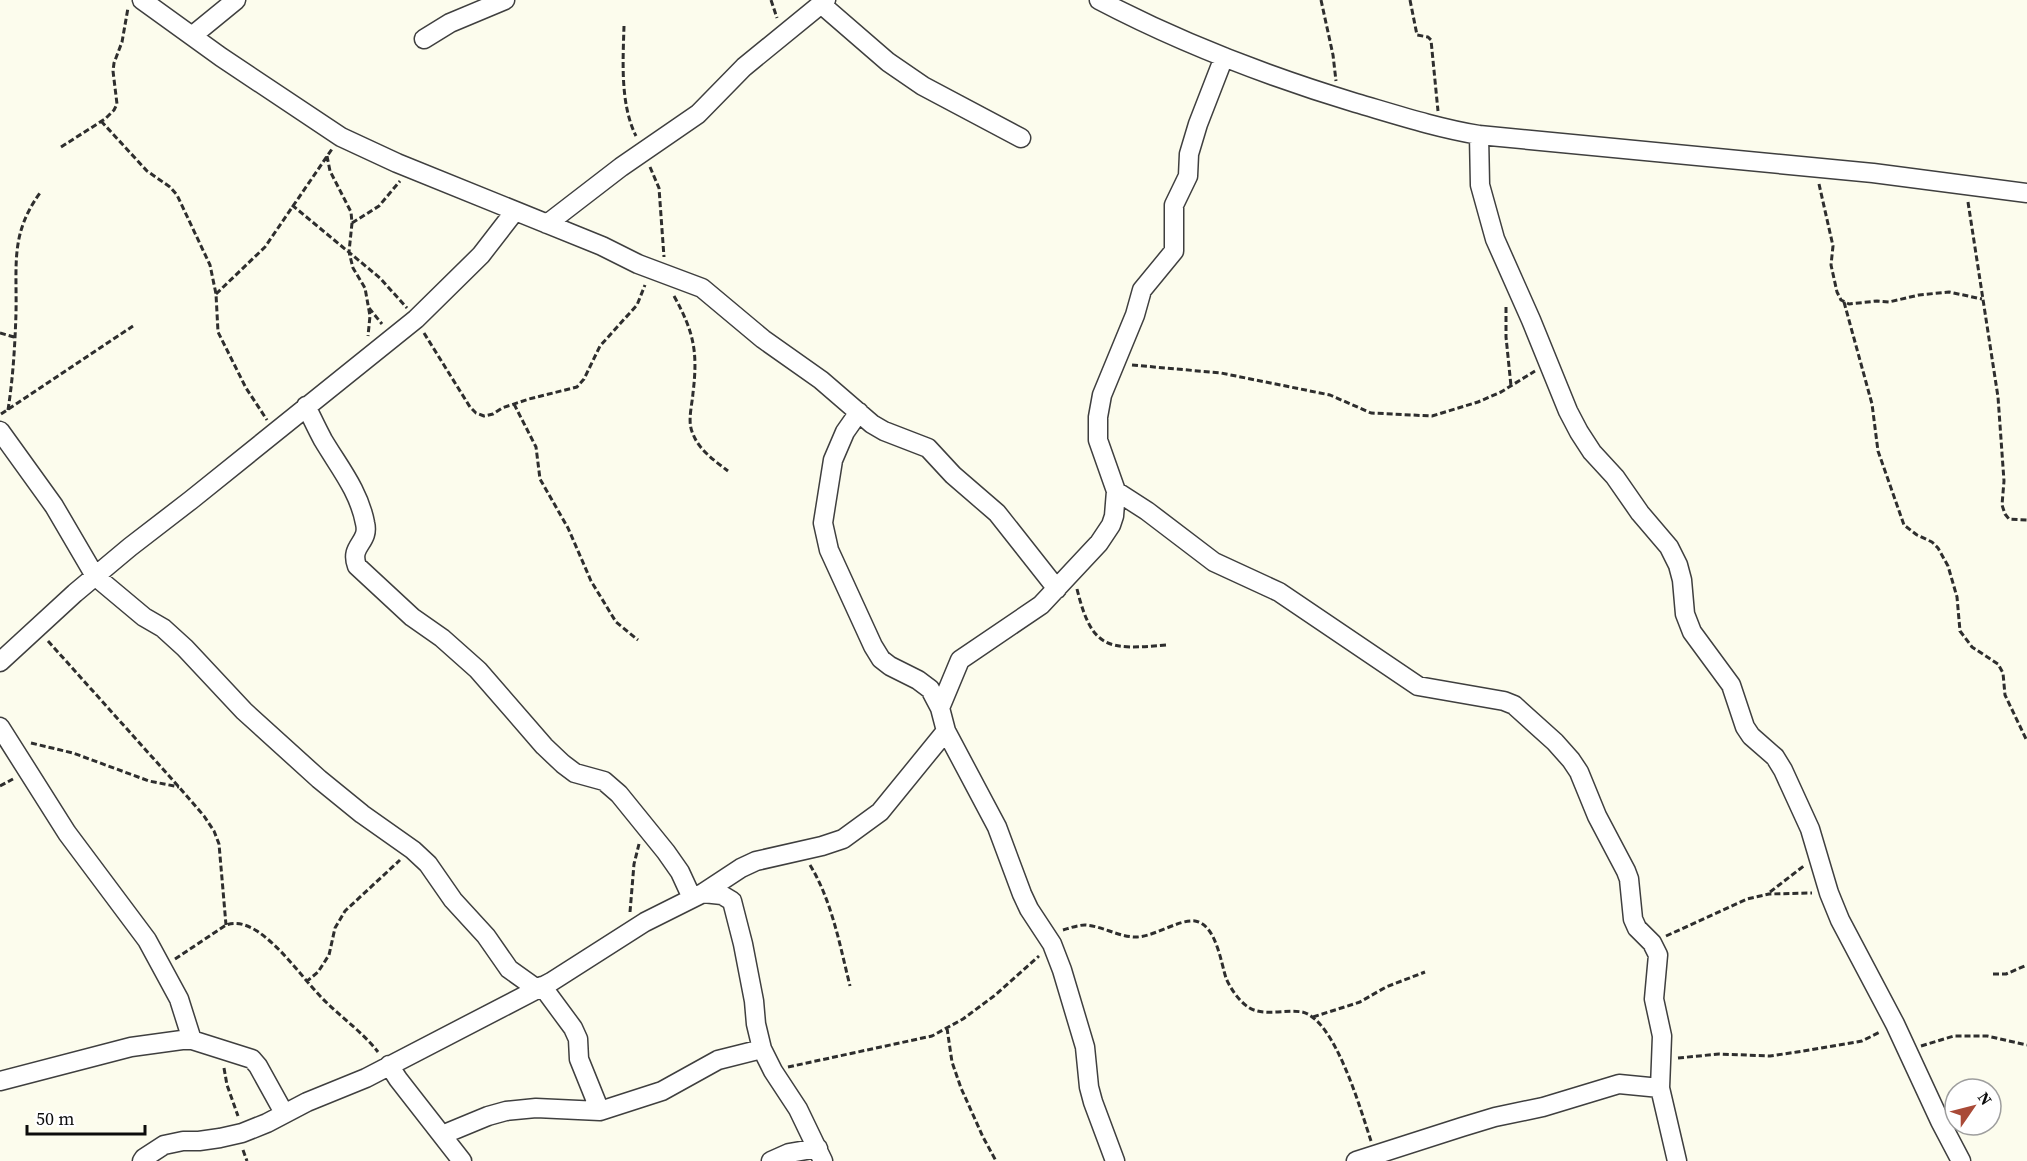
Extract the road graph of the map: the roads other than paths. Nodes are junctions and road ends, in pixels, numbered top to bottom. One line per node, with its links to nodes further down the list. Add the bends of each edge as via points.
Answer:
1 (142, 0): 6 (street)
2 (236, 0): 6 (street)
3 (505, 0): 7 (street)
4 (1098, 0): 8 (street)
5 (824, 2): 10 (street, via 888,62 923,86); 13 (street, via 744,67 698,114)
6 (192, 36): 12 (street, via 341,136)
7 (423, 39)
8 (1224, 57): 9 (street, via 1338,98 1437,128); 17 (street, via 1198,124 1189,154 1188,176 1174,205 1174,251 1142,290 1102,395 1098,440)
9 (1479, 135): 11 (street); 41 (street, via 1480,185 1495,238 1579,432 1669,547 1678,565 1685,614 1692,632 1731,685 1745,727 1784,770 1810,829 1840,920)
10 (1021, 138)
11 (2027, 193)
12 (515, 211): 13 (street); 14 (street, via 481,255 416,319)
13 (547, 224): 15 (street, via 702,288)
14 (306, 406): 18 (street); 24 (street, via 362,509 367,530 354,552 357,566 411,617 471,663 563,764 575,773 604,781 619,794)
15 (859, 412): 19 (street, via 884,431 928,448 997,513); 21 (street, via 833,460 823,523 829,550 877,652 890,666 930,689)
16 (0, 431): 18 (street, via 54,507)
17 (1116, 491): 19 (street, via 1111,525 1100,543); 30 (street, via 1214,562 1279,592 1418,686 1514,705 1555,742 1579,772 1629,879 1633,919 1658,955 1654,999 1662,1036)
18 (95, 576): 20 (street); 25 (street, via 163,628 244,711 319,779 413,850 509,969)
19 (1057, 589): 21 (street, via 1024,617 960,660)
20 (0, 662)
21 (940, 708): 22 (street)
22 (946, 731): 24 (street, via 885,805 843,839 756,861); 38 (street, via 997,827 1022,894 1062,970 1085,1047 1093,1102)
23 (4, 733): 26 (street, via 68,833 163,967 179,999)
24 (697, 896): 25 (street, via 628,932); 27 (street, via 722,895 732,901)
25 (539, 988): 28 (street); 31 (street, via 573,1028 579,1059)
26 (192, 1040): 29 (street, via 131,1047); 32 (street, via 252,1059)
27 (762, 1049): 31 (street, via 718,1060 662,1091); 34 (street)
28 (389, 1065): 32 (street); 33 (street)
29 (0, 1081)
30 (1660, 1088): 39 (street, via 1618,1084 1495,1117); 40 (street)
31 (600, 1111): 33 (street, via 506,1111)
32 (284, 1113): 35 (street, via 244,1132 171,1142)
33 (442, 1135): 36 (street)
34 (820, 1154): 37 (street, via 789,1153)
35 (142, 1161)
36 (462, 1161)
37 (771, 1161)
38 (1115, 1161)
39 (1356, 1161)
40 (1677, 1161)
41 (1961, 1161)

